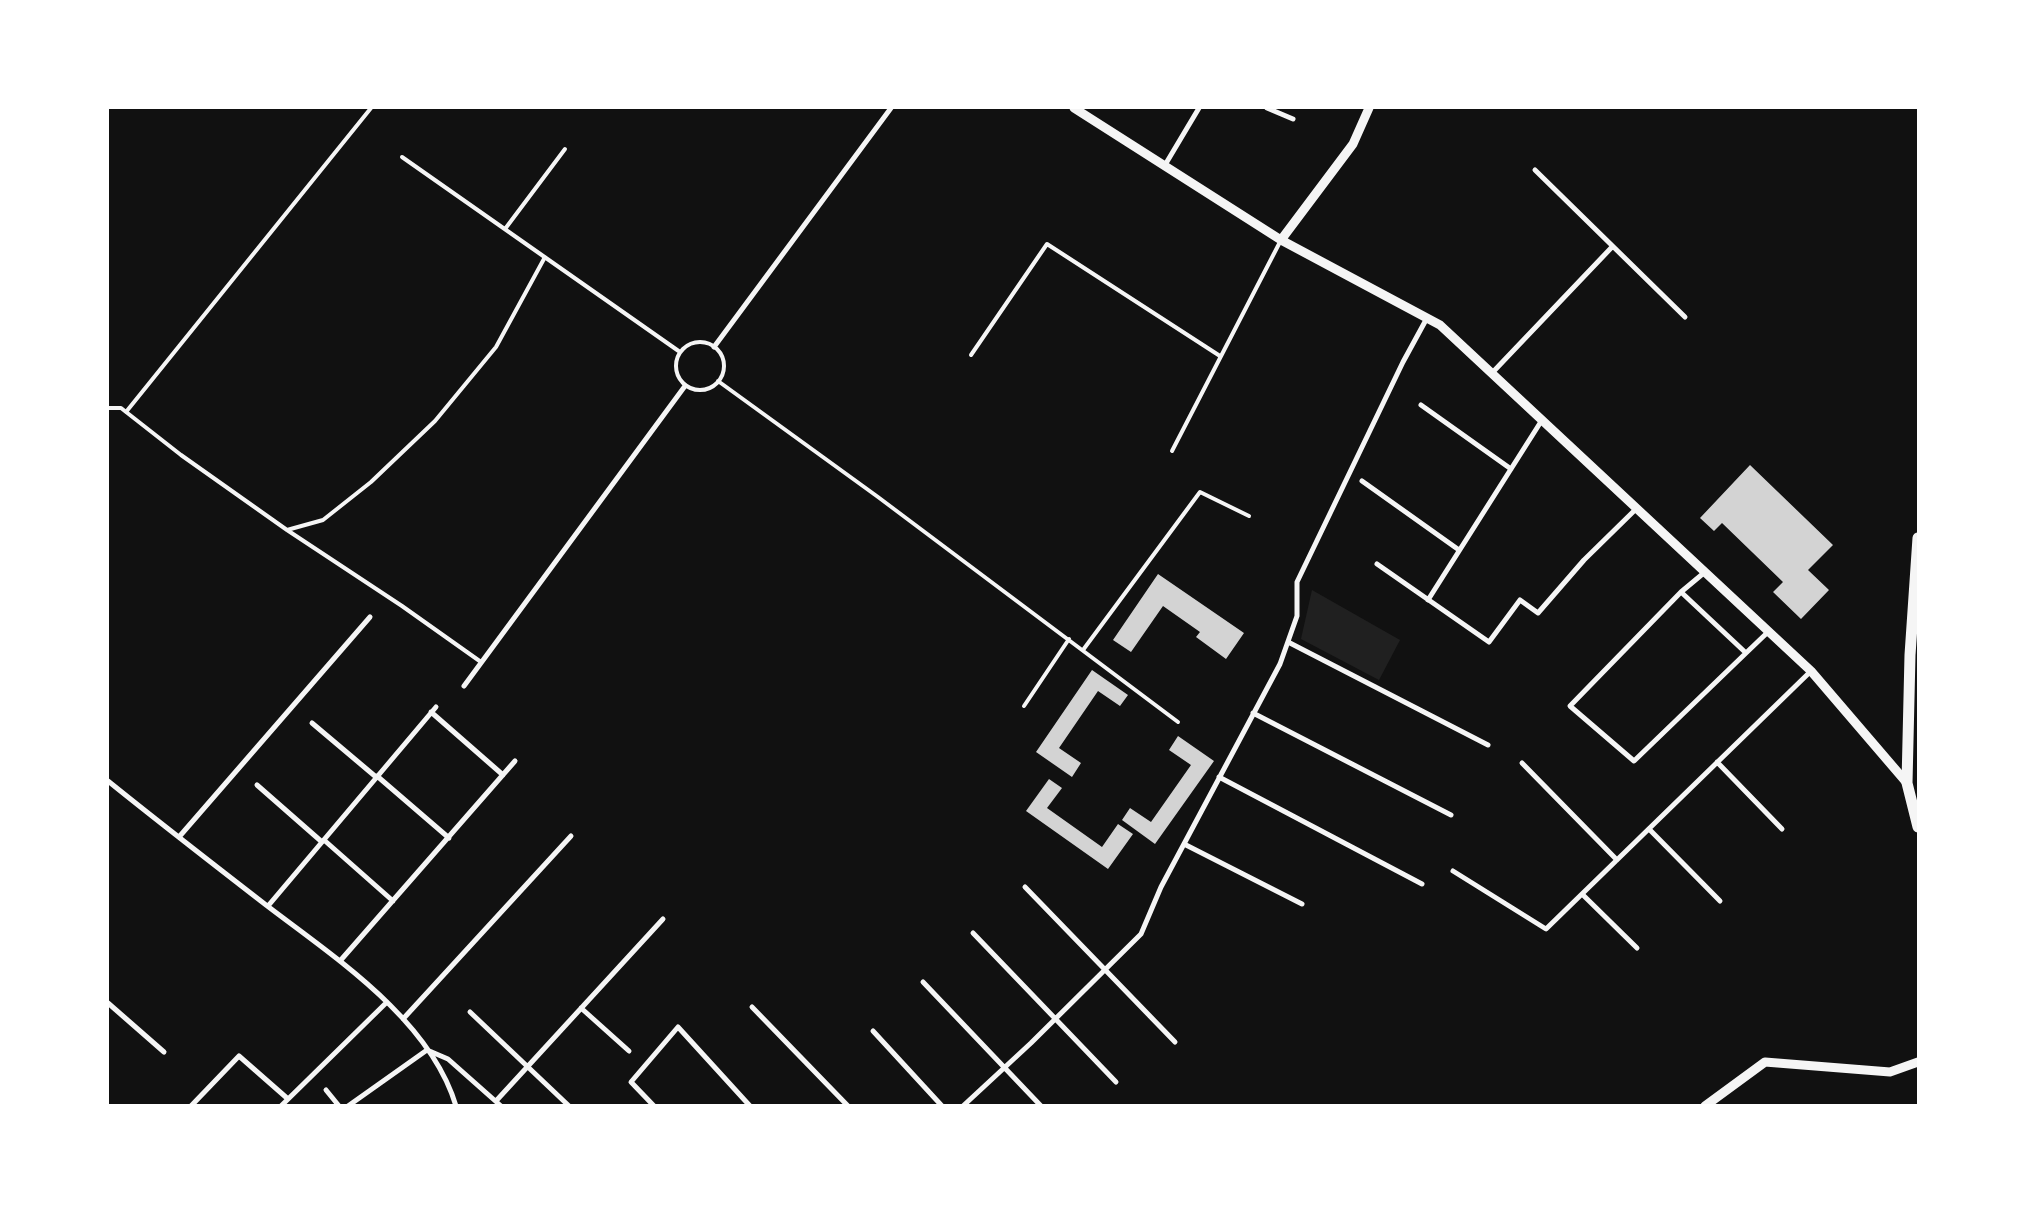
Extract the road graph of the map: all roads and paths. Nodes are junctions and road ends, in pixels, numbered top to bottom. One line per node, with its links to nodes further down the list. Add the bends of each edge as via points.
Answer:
1 (371, 108): 27 (lane)
2 (891, 108): 18 (street)
3 (1074, 108): 10 (street)
4 (1199, 108): 10 (street)
5 (1267, 108): 7 (street)
6 (1369, 108): 13 (street, via 1353,144)
7 (1293, 119)
8 (565, 149): 12 (lane)
9 (402, 157): 12 (lane)
10 (1165, 165): 13 (street)
11 (1535, 170): 14 (street)
12 (505, 230): 15 (lane)
13 (1281, 240): 17 (street); 21 (lane)
14 (1612, 247): 16 (street); 22 (street)
15 (545, 258): 19 (lane); 34 (lane, via 496,347 435,421 371,482 323,520)
16 (1685, 317)
17 (1427, 318): 22 (street, via 1440,324); 44 (street, via 1297,582 1297,616)
18 (714, 347): 19 (lane, via 700,342); 23 (lane, via 720,353 724,369)
19 (680, 352): 24 (lane, via 676,374)
20 (971, 355): 21 (lane, via 1046,244)
21 (1220, 356): 29 (lane)
22 (1492, 373): 28 (street)
23 (718, 381): 24 (lane, via 701,391); 43 (lane)
24 (685, 386): 47 (street)
25 (1421, 406): 30 (street)
26 (108, 408): 27 (lane, via 121,408)
27 (126, 412): 34 (lane)
28 (1542, 420): 30 (street); 32 (street)
29 (1172, 450)
30 (1511, 470): 36 (street)
31 (1362, 481): 36 (street)
32 (1636, 508): 38 (street); 40 (street, via 1584,560 1538,613 1520,600 1489,642)
33 (1249, 516): 45 (lane, via 1200,492)
34 (287, 530): 47 (lane)
35 (1918, 538): 64 (main road, via 1910,655)
36 (1459, 550): 40 (street)
37 (1377, 564): 40 (street)
38 (1706, 572): 39 (street); 42 (street)
39 (1681, 592): 46 (street); 46 (street, via 1570,706 1634,761)
40 (1428, 600)
41 (370, 617): 71 (street)
42 (1768, 631): 46 (street); 48 (street)
43 (1069, 639): 45 (lane); 50 (lane)
44 (1288, 642): 53 (street, via 1280,664); 56 (street)
45 (1083, 650): 54 (lane)
46 (1746, 653)
47 (481, 662): 49 (street)
48 (1811, 671): 58 (street); 64 (street)
49 (464, 686)
50 (1024, 706)
51 (436, 707): 52 (street)
52 (431, 712): 60 (street); 61 (street)
53 (1253, 713): 62 (street); 66 (street)
54 (1178, 722)
55 (312, 723): 61 (street)
56 (1488, 745)
57 (515, 761): 60 (street)
58 (1717, 762): 68 (street); 69 (street)
59 (1522, 764): 75 (street)
60 (504, 775): 72 (street)
61 (377, 777): 72 (street); 73 (street)
62 (1220, 777): 74 (street); 77 (street)
63 (108, 781): 71 (street)
64 (1907, 783): 67 (main road)
65 (256, 785): 73 (street)
66 (1451, 815)
67 (1918, 827)
68 (1648, 829): 75 (street); 81 (street)
69 (1782, 829)
70 (571, 836): 95 (street)
71 (179, 837): 83 (street)
72 (449, 838): 80 (street)
73 (323, 841): 80 (street); 83 (street)
74 (1184, 844): 82 (street); 88 (street, via 1141,934)
75 (1617, 860): 79 (street)
76 (1453, 871): 79 (street, via 1546,929)
77 (1422, 884)
78 (1025, 887): 88 (street)
79 (1582, 894): 86 (street)
80 (393, 901): 87 (street)
81 (1720, 901)
82 (1302, 904)
83 (268, 906): 87 (street)
84 (663, 920): 93 (street)
85 (973, 933): 96 (street)
86 (1637, 948)
87 (340, 961): 90 (street)
88 (1106, 969): 96 (street); 98 (street)
89 (923, 982): 104 (street)
90 (387, 1002): 95 (street); 107 (street)
91 (108, 1003): 101 (street)
92 (752, 1007): 118 (street)
93 (582, 1008): 100 (street); 103 (street)
94 (470, 1012): 103 (street)
95 (403, 1019): 99 (street)
96 (1055, 1019): 104 (street); 105 (street)
97 (873, 1031): 119 (street)
98 (1175, 1042)
99 (427, 1050): 108 (street, via 448,1059); 112 (street); 113 (street, via 450,1086)
100 (630, 1051)
101 (164, 1052)
102 (1918, 1062): 122 (street, via 1890,1072 1765,1062)
103 (528, 1067): 108 (street); 115 (street)
104 (1005, 1068): 120 (street); 121 (street)
105 (1116, 1082)
106 (326, 1090): 111 (street)
107 (288, 1099): 109 (street, via 239,1056); 110 (street)
108 (496, 1101): 114 (street)
109 (191, 1106)
110 (281, 1106)
111 (339, 1106)
112 (348, 1106)
113 (456, 1106)
114 (501, 1106)
115 (569, 1106)
116 (654, 1106): 117 (street, via 631,1082 678,1027)
117 (750, 1106)
118 (848, 1106)
119 (942, 1106)
120 (963, 1106)
121 (1041, 1106)
122 (1704, 1106)

